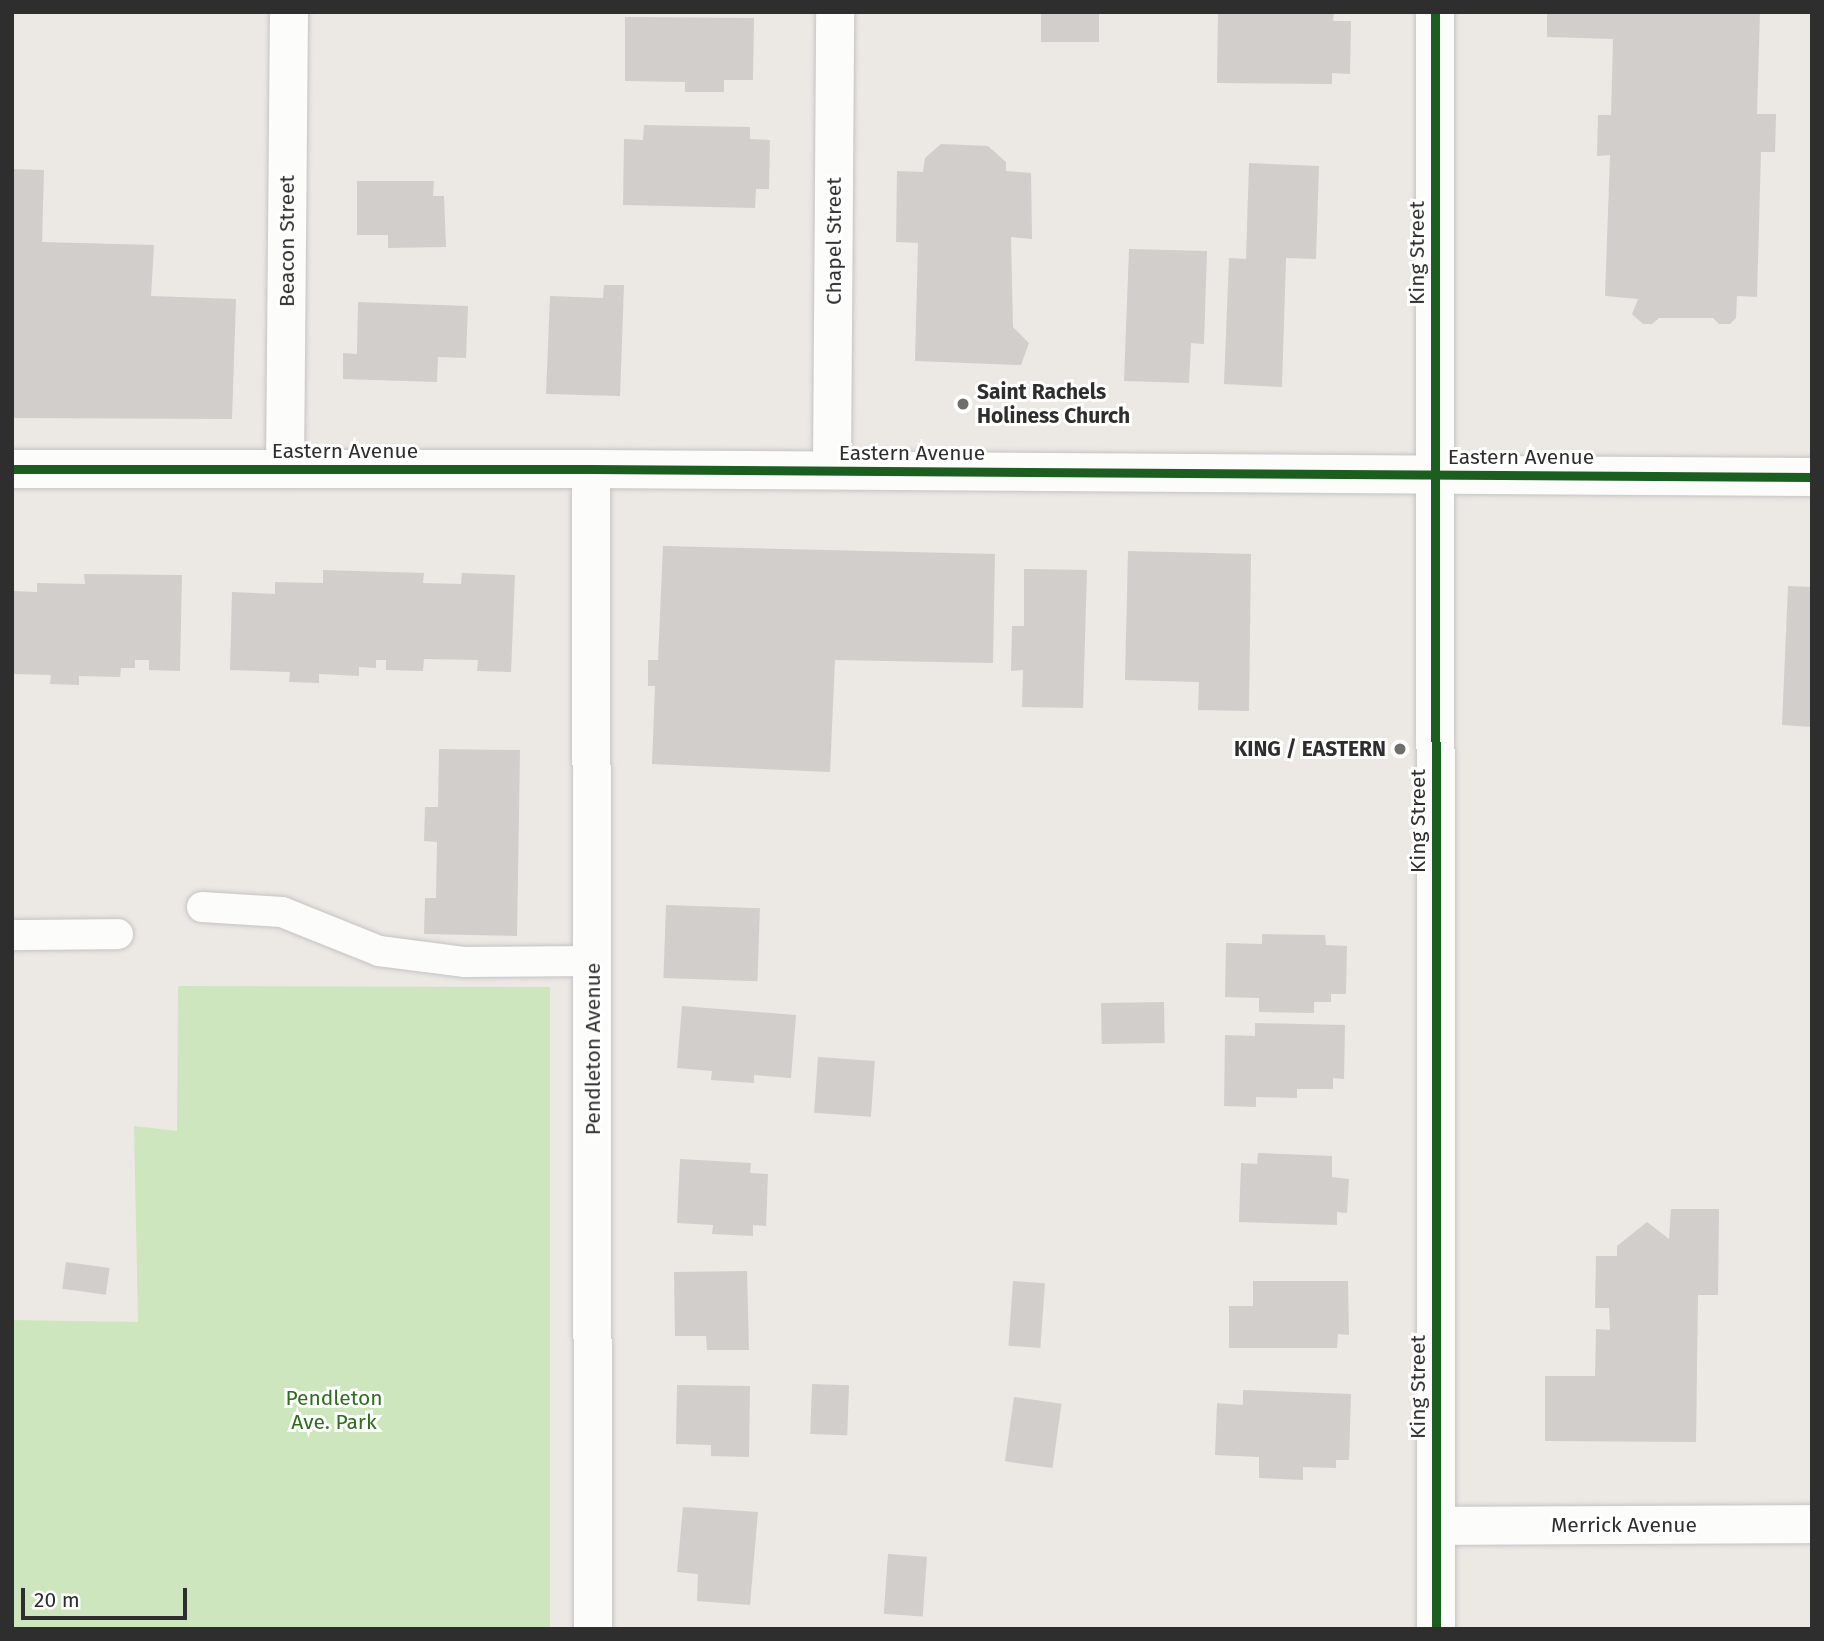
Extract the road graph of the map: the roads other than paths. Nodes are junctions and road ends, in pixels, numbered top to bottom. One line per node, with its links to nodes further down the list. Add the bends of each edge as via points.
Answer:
1 (289, 12): 5 (street, Beacon Street)
2 (835, 12): 7 (street, Chapel Street)
3 (1435, 12): 8 (street, King Street)
4 (12, 469): 5 (street, Eastern Avenue)
5 (285, 469): 6 (street, Eastern Avenue)
6 (591, 469): 7 (street, Eastern Avenue); 13 (street, Pendleton Avenue)
7 (832, 470): 8 (street, Eastern Avenue)
8 (1435, 473): 9 (street, Eastern Avenue); 15 (street, King Street)
9 (1812, 477)
10 (202, 907): 13 (lane, via 282,912 379,951 464,962)
11 (118, 934): 12 (lane)
12 (12, 935)
13 (592, 961): 16 (street, Pendleton Avenue)
14 (1812, 1524): 15 (street, Merrick Avenue)
15 (1436, 1525): 17 (street, King Street)
16 (593, 1629)
17 (1436, 1629)

